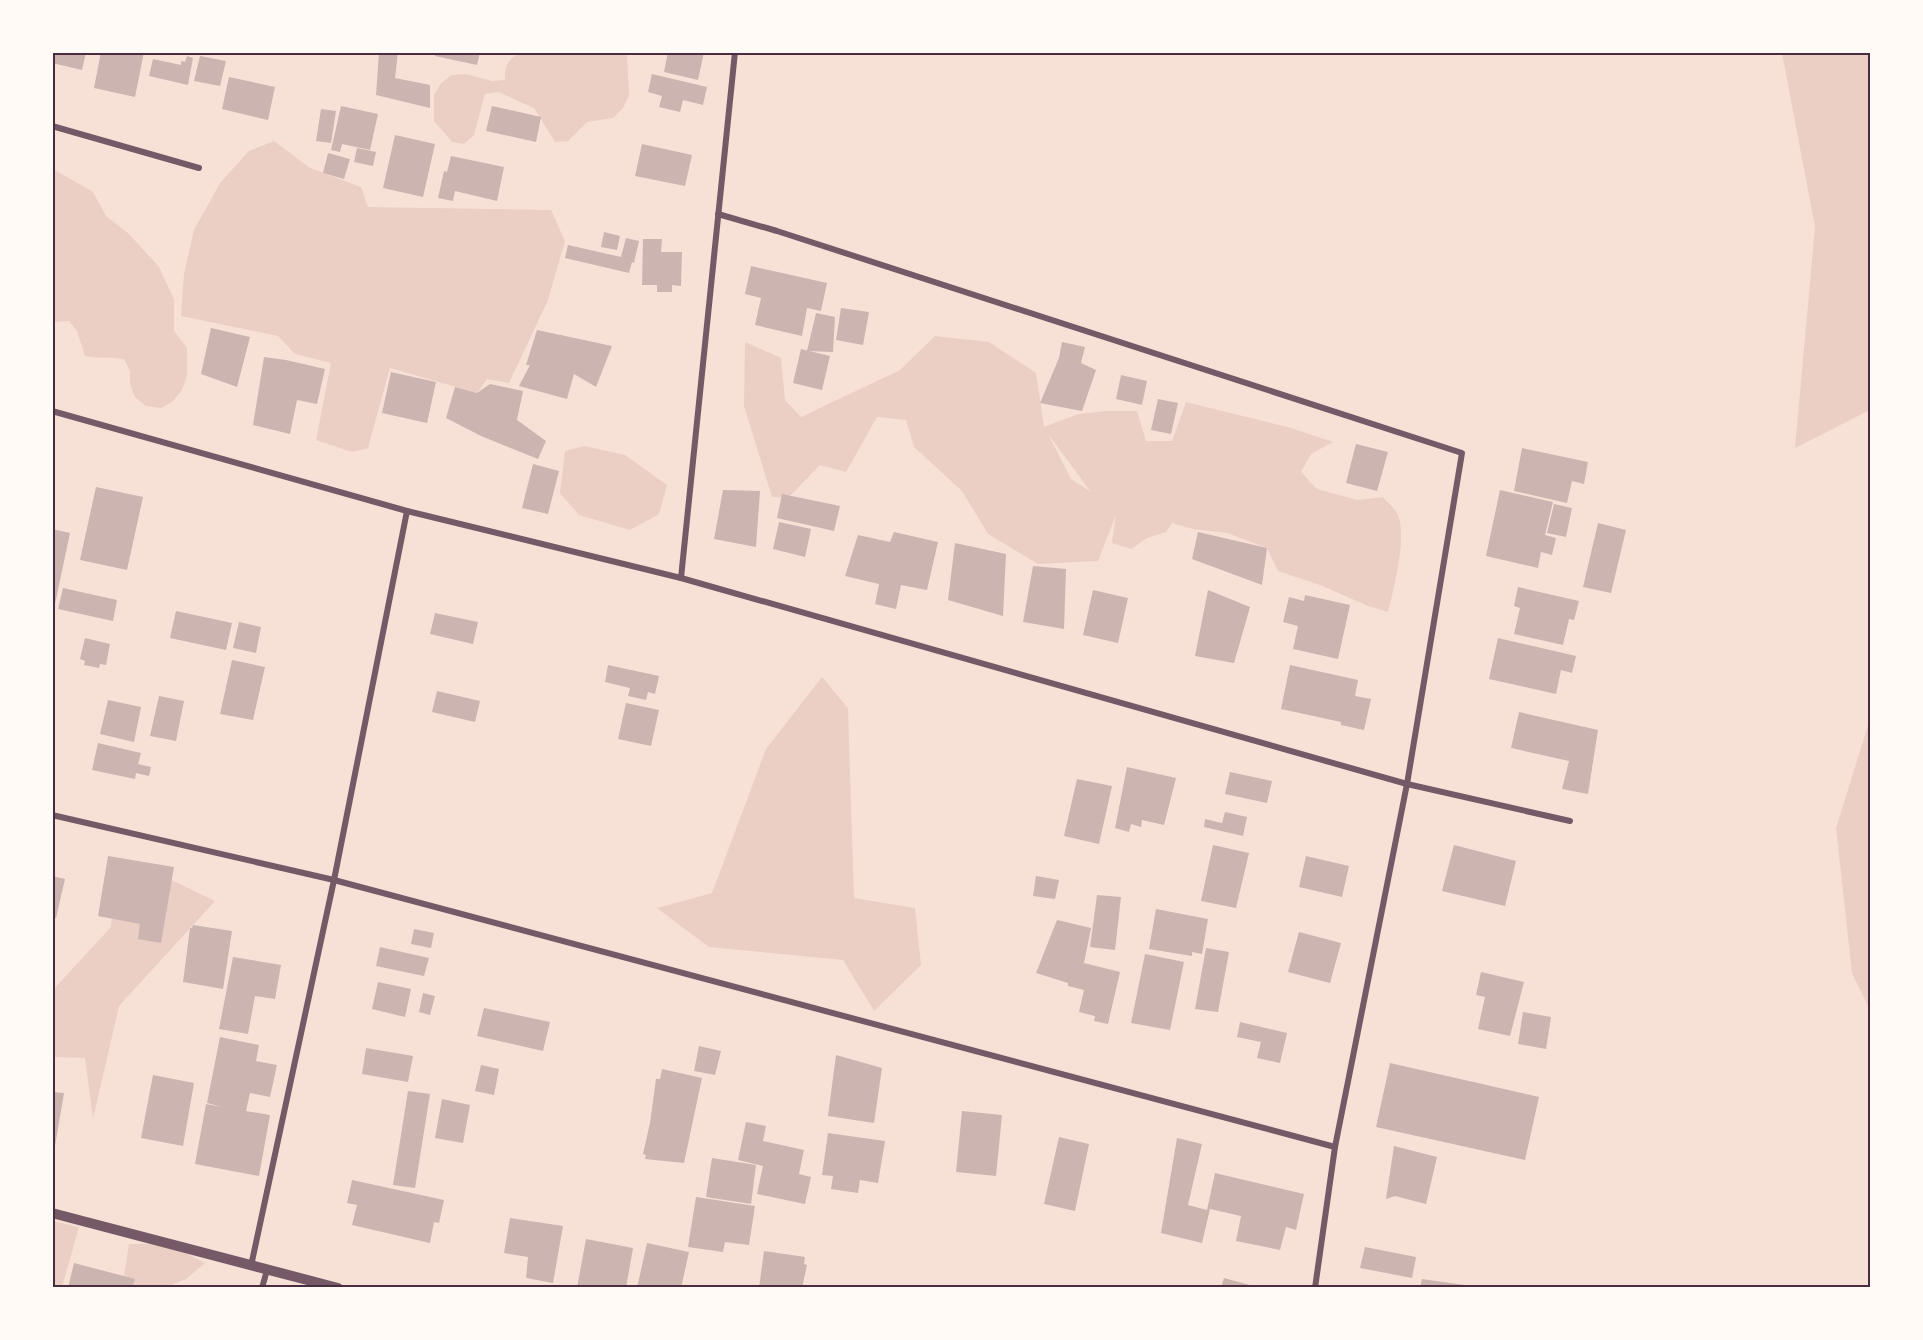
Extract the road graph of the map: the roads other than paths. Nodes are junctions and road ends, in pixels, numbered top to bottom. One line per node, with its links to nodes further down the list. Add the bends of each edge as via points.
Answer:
1 (735, 52): 4 (street)
2 (52, 126): 3 (street)
3 (199, 168)
4 (718, 214): 7 (street); 8 (street, via 1462,453)
5 (52, 411): 6 (street)
6 (407, 511): 7 (street); 11 (street)
7 (681, 578): 8 (street)
8 (1407, 784): 10 (street); 12 (street)
9 (52, 815): 11 (street)
10 (1570, 821)
11 (334, 880): 12 (street); 14 (street)
12 (1335, 1147): 18 (street)
13 (52, 1214): 14 (street)
14 (251, 1266): 15 (street)
15 (267, 1270): 16 (street); 17 (street)
16 (262, 1287)
17 (338, 1287)
18 (1315, 1287)

